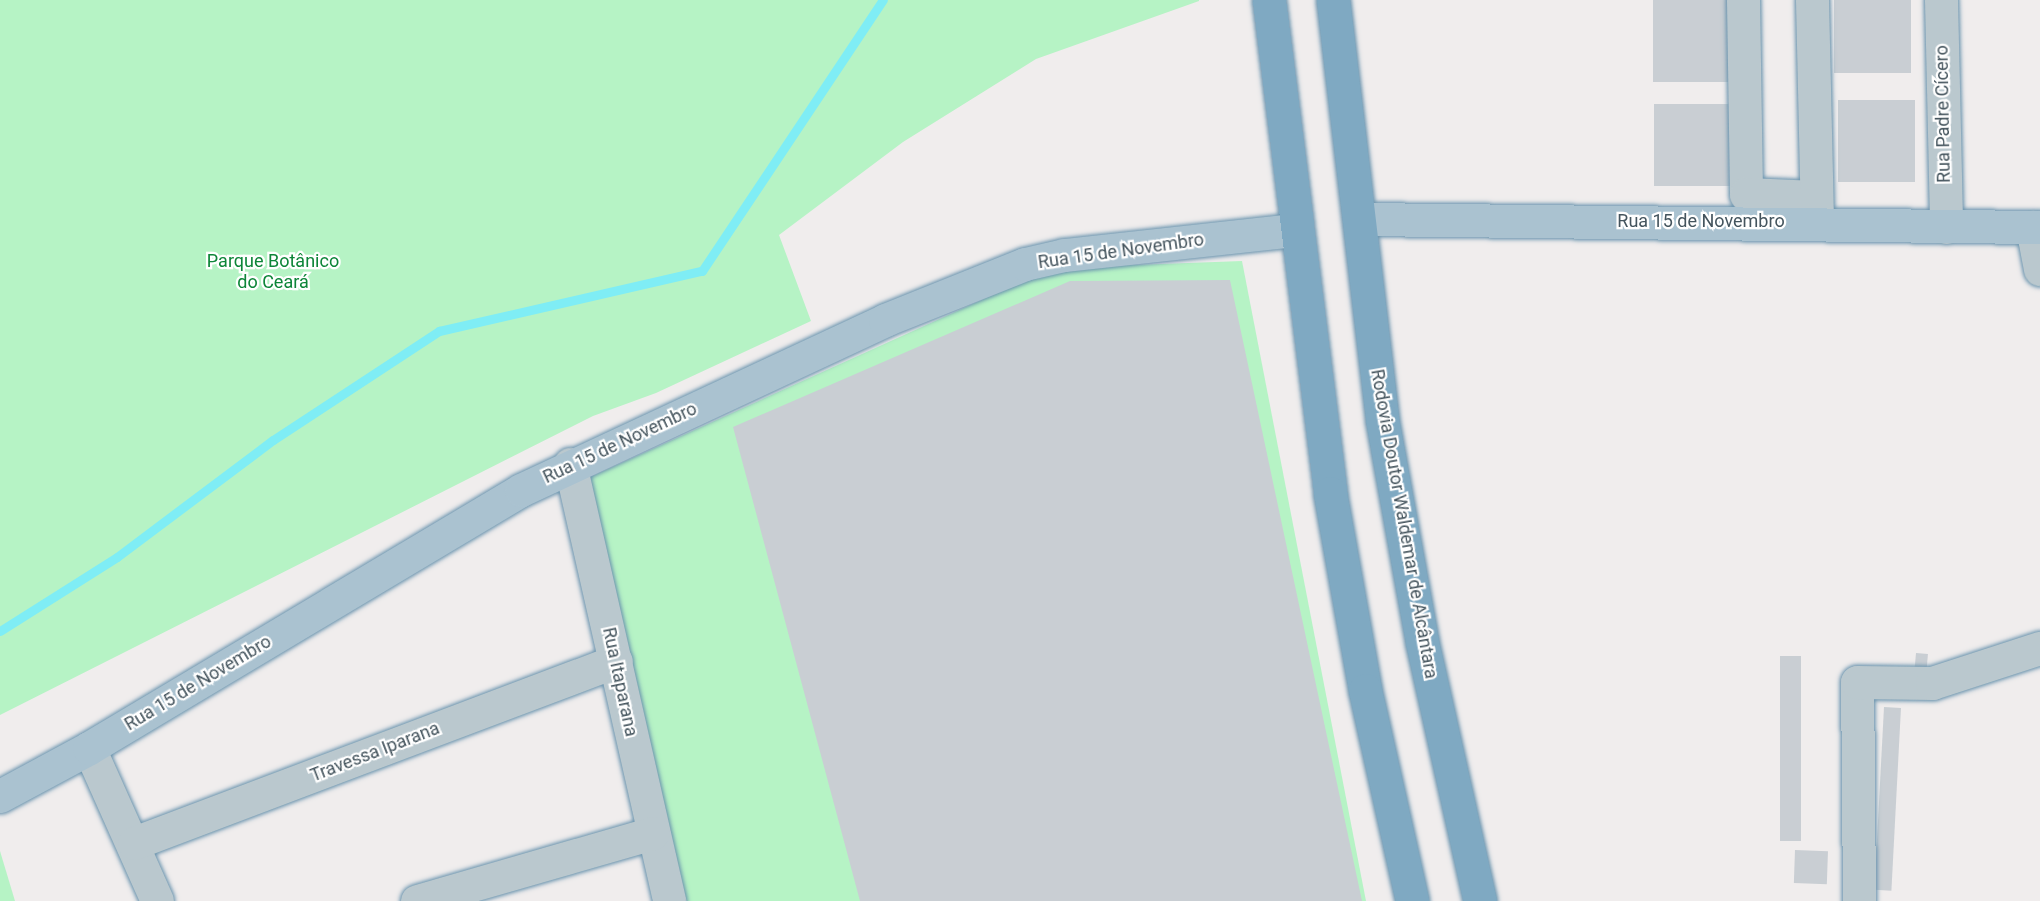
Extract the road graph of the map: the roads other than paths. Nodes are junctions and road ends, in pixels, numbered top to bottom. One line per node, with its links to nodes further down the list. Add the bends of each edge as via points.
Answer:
1 (1269, 0): 10 (highway)
2 (1333, 0): 7 (highway, Rodovia Doutor Waldemar de Alcântara)
3 (1743, 0): 6 (street, via 1746,194)
4 (1812, 0): 6 (street)
5 (1941, 0): 8 (street, Rua Padre Cícero)
6 (1816, 210): 7 (main road, Rua 15 de Novembro); 8 (main road, Rua 15 de Novembro)
7 (1362, 219): 23 (highway, Rodovia Doutor Waldemar de Alcântara, via 1382,420 1422,642)
8 (1946, 227): 9 (main road, Rua 15 de Novembro)
9 (2036, 227): 11 (street)
10 (1294, 230): 12 (main road, Rua 15 de Novembro, via 1064,255 1025,264 885,320); 22 (highway, via 1330,493 1370,713)
11 (2040, 269)
12 (570, 464): 14 (street, Rua Itaparana); 15 (main road, Rua 15 de Novembro)
13 (2040, 648): 24 (street, via 1932,683 1857,682)
14 (616, 661): 17 (street, Rua Itaparana); 18 (street, Travessa Iparana)
15 (89, 748): 16 (main road, Rua 15 de Novembro); 18 (street)
16 (0, 796)
17 (652, 833): 20 (street); 21 (street, Rua Itaparana)
18 (134, 843): 19 (street)
19 (157, 901)
20 (417, 901)
21 (669, 901)
22 (1412, 901)
23 (1480, 901)
24 (1859, 901)

